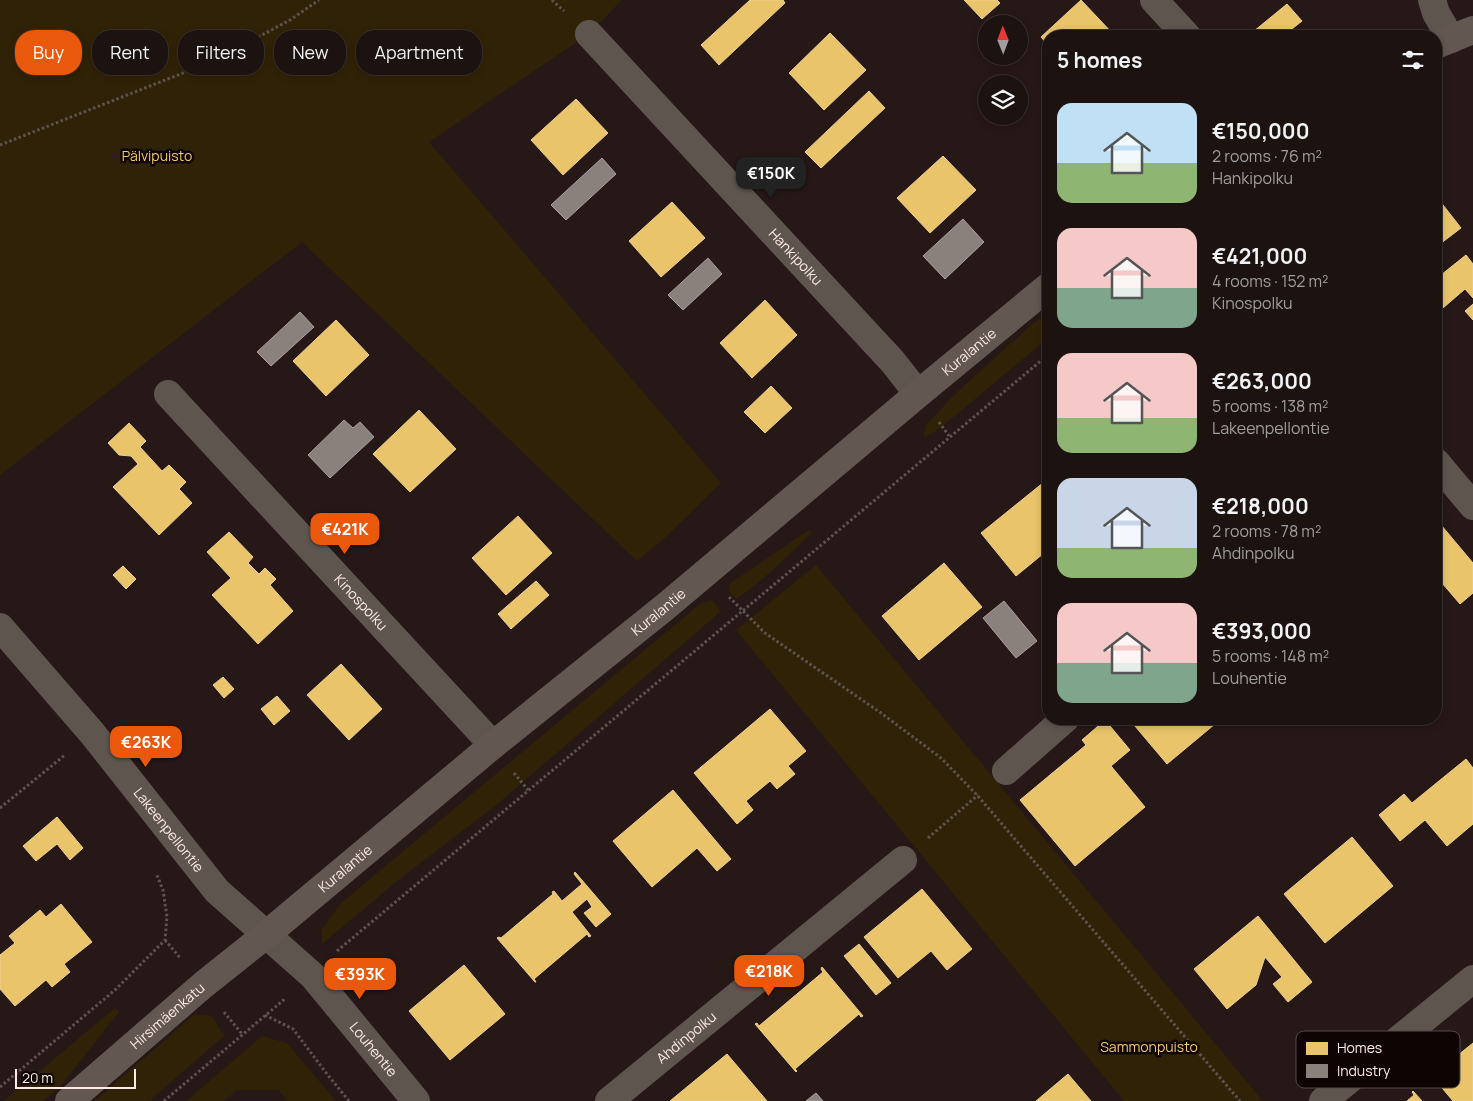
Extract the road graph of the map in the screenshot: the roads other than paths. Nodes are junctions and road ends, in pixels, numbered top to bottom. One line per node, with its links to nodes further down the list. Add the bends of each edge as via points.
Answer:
1 (1154, 0): 3 (street)
2 (1432, 0): 5 (street)
3 (1182, 30)
4 (589, 34): 8 (street, Hankipolku, via 893,362)
5 (1453, 38)
6 (1042, 292): 8 (street, Kuralantie)
7 (168, 394): 13 (street, Kinospolku)
8 (918, 394): 13 (street, Kuralantie, via 665,607)
9 (1442, 469): 10 (street)
10 (1473, 506)
11 (0, 627): 16 (street, Lakeenpellontie, via 92,733 217,891)
12 (1058, 725): 14 (street)
13 (493, 744): 16 (street, Kuralantie)
14 (1006, 771)
15 (903, 860): 22 (street, Ahdinpolku)
16 (267, 934): 20 (street, Hirsimäenkatu); 21 (street, Louhentie, via 313,976)
17 (1473, 979): 18 (street)
18 (1409, 1031)
19 (1339, 1088): 23 (street)
20 (69, 1101)
21 (416, 1101)
22 (609, 1101)
23 (1323, 1101)

